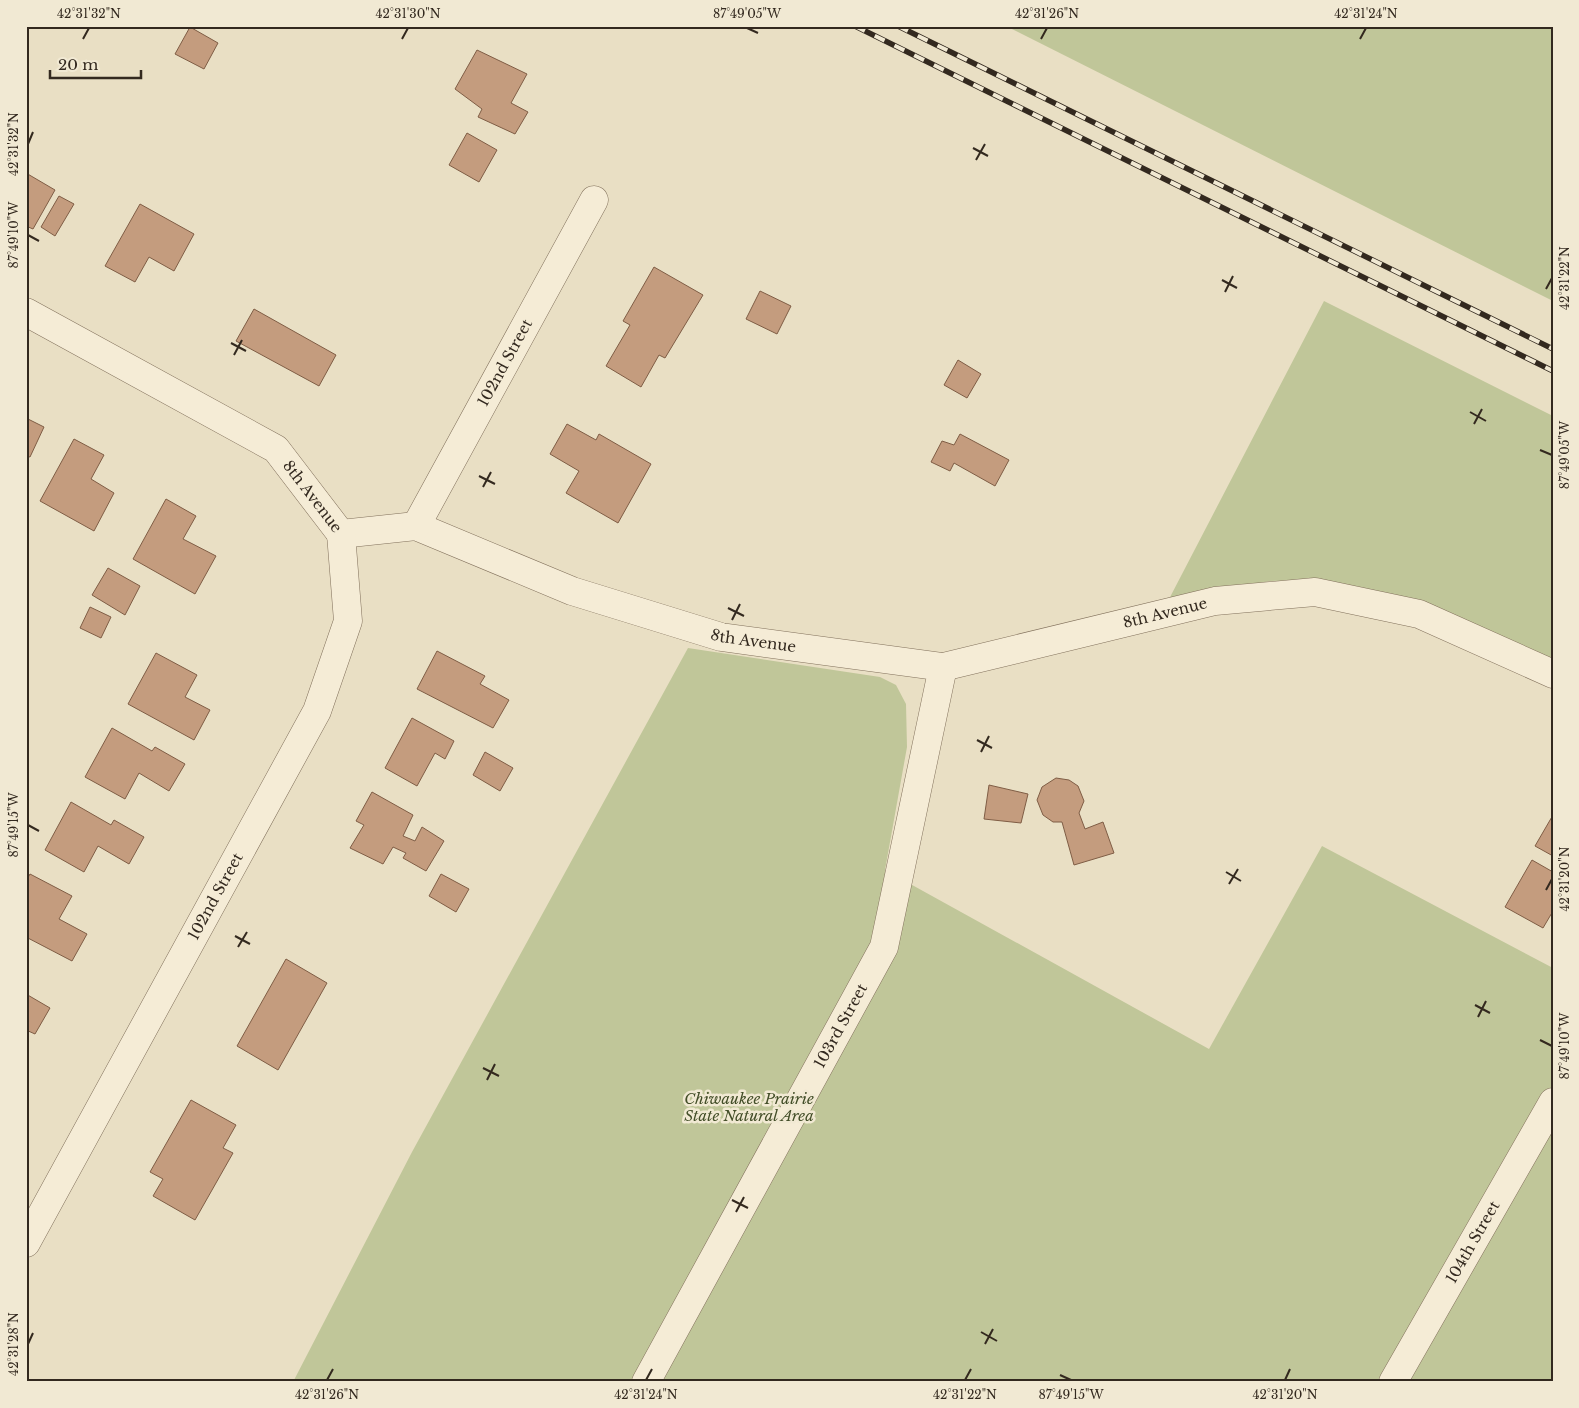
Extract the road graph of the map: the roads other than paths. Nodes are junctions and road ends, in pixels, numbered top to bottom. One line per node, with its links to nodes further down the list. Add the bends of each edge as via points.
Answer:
1 (594, 200): 3 (street, 102nd Street)
2 (26, 312): 4 (street, 8th Avenue, via 276,449)
3 (416, 526): 4 (street, 8th Avenue); 5 (street, 8th Avenue, via 572,591 721,637)
4 (341, 534): 8 (street, 102nd Street, via 348,620 318,710)
5 (943, 667): 6 (street, 8th Avenue, via 1214,601 1315,592 1419,614); 9 (street, 103rd Street, via 884,947)
6 (1553, 674)
7 (1553, 1102): 10 (street, 104th Street)
8 (26, 1243)
9 (646, 1382)
10 (1393, 1382)

